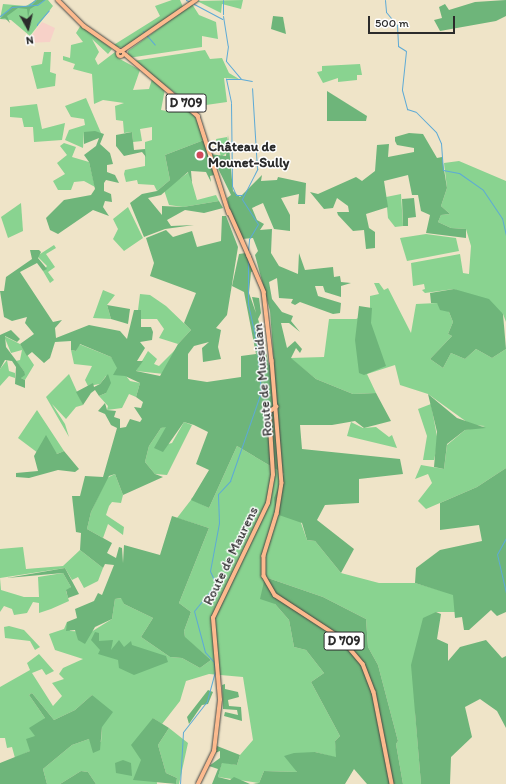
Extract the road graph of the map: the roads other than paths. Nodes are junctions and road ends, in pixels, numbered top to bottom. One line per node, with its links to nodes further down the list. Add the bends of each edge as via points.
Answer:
1 (58, 0): 3 (main road, Route de Mussidan)
2 (193, 2): 3 (main road)
3 (122, 53): 4 (main road, Route de Mussidan / D 709, via 191,109 203,129 229,212 249,256 267,307)
4 (276, 408): 5 (main road, Route de Maurens, via 269,412 273,474 269,502 212,618 212,635 219,671 214,751); 6 (main road, Route de Mussidan / D 709, via 282,483 263,559 267,584 280,599 334,633 352,649 368,675 379,715)
5 (198, 784)
6 (392, 784)

